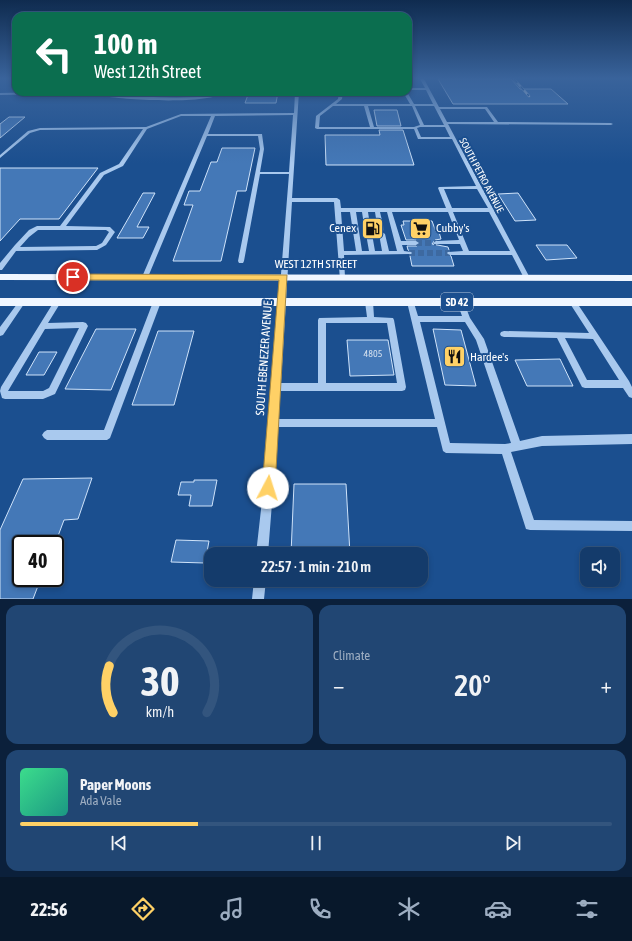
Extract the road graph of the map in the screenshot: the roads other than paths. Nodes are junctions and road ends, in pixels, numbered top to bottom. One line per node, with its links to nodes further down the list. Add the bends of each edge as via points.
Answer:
1 (296, 107): 8 (street, SOUTH EBENEZER AVENUE)
2 (330, 107): 14 (street, via 318,116 317,128)
3 (367, 107): 14 (street)
4 (414, 107): 12 (street)
5 (437, 107): 11 (street, SOUTH PETRO AVENUE)
6 (460, 107): 9 (street, via 486,108)
7 (214, 114): 8 (street); 13 (street, via 181,115); 16 (street)
8 (296, 114): 20 (street, SOUTH EBENEZER AVENUE)
9 (497, 123): 10 (street); 11 (street)
10 (612, 124)
11 (446, 125): 12 (street); 17 (street, SOUTH PETRO AVENUE)
12 (423, 126): 15 (street)
13 (146, 128): 18 (street, via 40,128 29,132); 32 (street, via 121,165 102,174)
14 (372, 128): 15 (street)
15 (415, 128): 17 (street, via 420,138)
16 (205, 135): 19 (street, via 260,135 262,149); 52 (street)
17 (453, 138): 21 (street, SOUTH PETRO AVENUE)
18 (0, 157)
19 (257, 173): 20 (street); 49 (street)
20 (291, 174): 22 (street, SOUTH EBENEZER AVENUE)
21 (479, 188): 28 (street, via 441,188); 29 (street, SOUTH PETRO AVENUE)
22 (289, 200): 23 (street, via 337,200); 53 (street, SOUTH EBENEZER AVENUE)
23 (338, 210): 24 (street); 40 (street)
24 (353, 210): 25 (street); 41 (street)
25 (364, 210): 26 (street); 30 (street)
26 (376, 210): 27 (street); 31 (street)
27 (388, 210): 28 (street); 36 (street)
28 (450, 210): 29 (street); 35 (street)
29 (490, 210): 48 (street, SOUTH PETRO AVENUE)
30 (367, 225)
31 (380, 225)
32 (62, 228): 39 (street, via 37,228 28,233); 39 (street, via 108,228 112,232 104,244 97,248)
33 (369, 234): 42 (street)
34 (382, 234): 43 (street)
35 (463, 242): 38 (street); 47 (street)
36 (398, 243): 37 (street); 44 (street)
37 (416, 243)
38 (436, 243)
39 (16, 249): 50 (street)
40 (341, 253): 41 (street); 54 (street)
41 (359, 253): 42 (street)
42 (372, 253): 43 (street)
43 (386, 253): 44 (street)
44 (401, 253): 45 (street)
45 (409, 253)
46 (450, 253): 47 (street)
47 (467, 253): 48 (street)
48 (514, 253): 55 (street, SOUTH PETRO AVENUE)
49 (241, 262)
50 (0, 268)
51 (0, 277): 52 (main road, WEST 12TH STREET / SD 42)
52 (145, 277): 53 (main road, WEST 12TH STREET / SD 42)
53 (284, 277): 54 (main road, WEST 12TH STREET / SD 42); 61 (street, SOUTH EBENEZER AVENUE)
54 (342, 278): 55 (main road, WEST 12TH STREET / SD 42)
55 (527, 278): 56 (main road, WEST 12TH STREET / SD 42)
56 (632, 278)
57 (0, 302): 58 (main road, SD 42)
58 (22, 302): 59 (main road, SD 42); 71 (street)
59 (57, 302): 60 (main road, SD 42); 70 (street)
60 (157, 302): 61 (main road, SD 42); 81 (street, via 107,435)
61 (282, 302): 62 (main road, SD 42); 76 (street, SOUTH EBENEZER AVENUE)
62 (369, 302): 63 (main road, SD 42); 69 (street)
63 (411, 302): 64 (main road, SD 42); 67 (street)
64 (461, 302): 65 (main road, SD 42); 68 (street)
65 (573, 302): 66 (main road, SD 42); 74 (street)
66 (632, 302)
67 (415, 319): 68 (street); 80 (street)
68 (467, 319): 83 (street, via 480,339)
69 (371, 320): 77 (street, via 322,320); 77 (street, via 390,320 402,387)
70 (43, 326): 70 (street, via 4,390 5,395 43,395 52,391 84,326)
71 (0, 333)
72 (504, 334): 73 (street)
73 (559, 335): 74 (street); 75 (street, via 584,384)
74 (594, 336): 75 (street)
75 (627, 381): 78 (street)
76 (276, 387): 77 (street); 79 (street, SOUTH EBENEZER AVENUE)
77 (322, 387)
78 (632, 394)
79 (273, 423): 80 (street); 86 (street, SOUTH EBENEZER AVENUE)
80 (441, 423): 84 (street, via 446,448)
81 (47, 435)
82 (632, 439): 83 (street, via 542,441)
83 (518, 447): 84 (street)
84 (505, 449): 85 (street, via 530,525)
85 (632, 526)
86 (263, 547)
87 (259, 587): 88 (street)
88 (258, 599)

